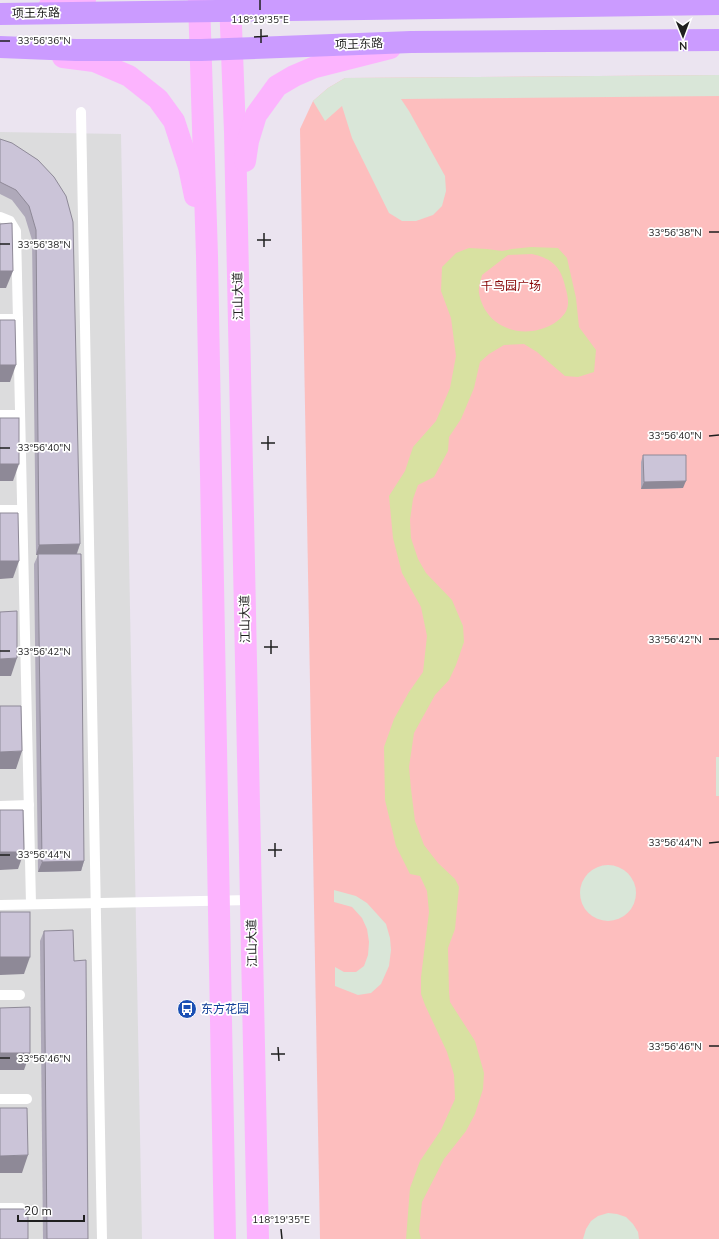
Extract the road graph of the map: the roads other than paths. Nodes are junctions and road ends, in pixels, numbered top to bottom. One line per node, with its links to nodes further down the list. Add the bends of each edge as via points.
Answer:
1 (85, 0): 7 (main road)
2 (358, 0): 6 (main road)
3 (719, 4): 6 (main road, 项王东路)
4 (199, 5): 5 (main road, 项王东路); 7 (main road, 项王东路); 12 (main road)
5 (230, 5): 6 (main road, 项王东路); 11 (main road, 江山大道)
6 (412, 8)
7 (0, 13)
8 (719, 40): 9 (main road, 项王东路)
9 (411, 42): 11 (main road, 项王东路); 15 (main road, via 315,67 277,86 256,116 248,141)
10 (0, 48): 12 (main road, 项王东路); 16 (main road, via 94,61 129,76 158,99 174,121 189,167)
11 (232, 49): 12 (main road, 项王东路); 15 (main road, 江山大道)
12 (201, 50): 16 (main road)
13 (81, 112): 29 (lane)
14 (0, 217): 18 (lane, via 10,221 16,231)
15 (238, 254): 27 (main road, 江山大道)
16 (207, 256): 28 (main road)
17 (0, 319): 18 (lane)
18 (18, 319): 20 (lane)
19 (0, 415): 20 (lane)
20 (20, 415): 22 (lane)
21 (0, 510): 22 (lane)
22 (22, 510): 23 (lane)
23 (24, 613): 24 (lane); 25 (lane, via 23,706)
24 (12, 614)
25 (29, 805): 26 (lane); 30 (lane)
26 (0, 806)
27 (251, 900): 28 (lane); 40 (main road, 江山大道)
28 (219, 901): 29 (lane); 39 (main road)
29 (96, 903): 30 (lane); 38 (lane)
30 (31, 904): 31 (lane)
31 (0, 905)
32 (0, 995): 33 (lane)
33 (20, 995)
34 (0, 1099): 35 (lane)
35 (27, 1099)
36 (0, 1208): 37 (lane)
37 (21, 1208)
38 (102, 1239)
39 (225, 1239)
40 (258, 1239)

